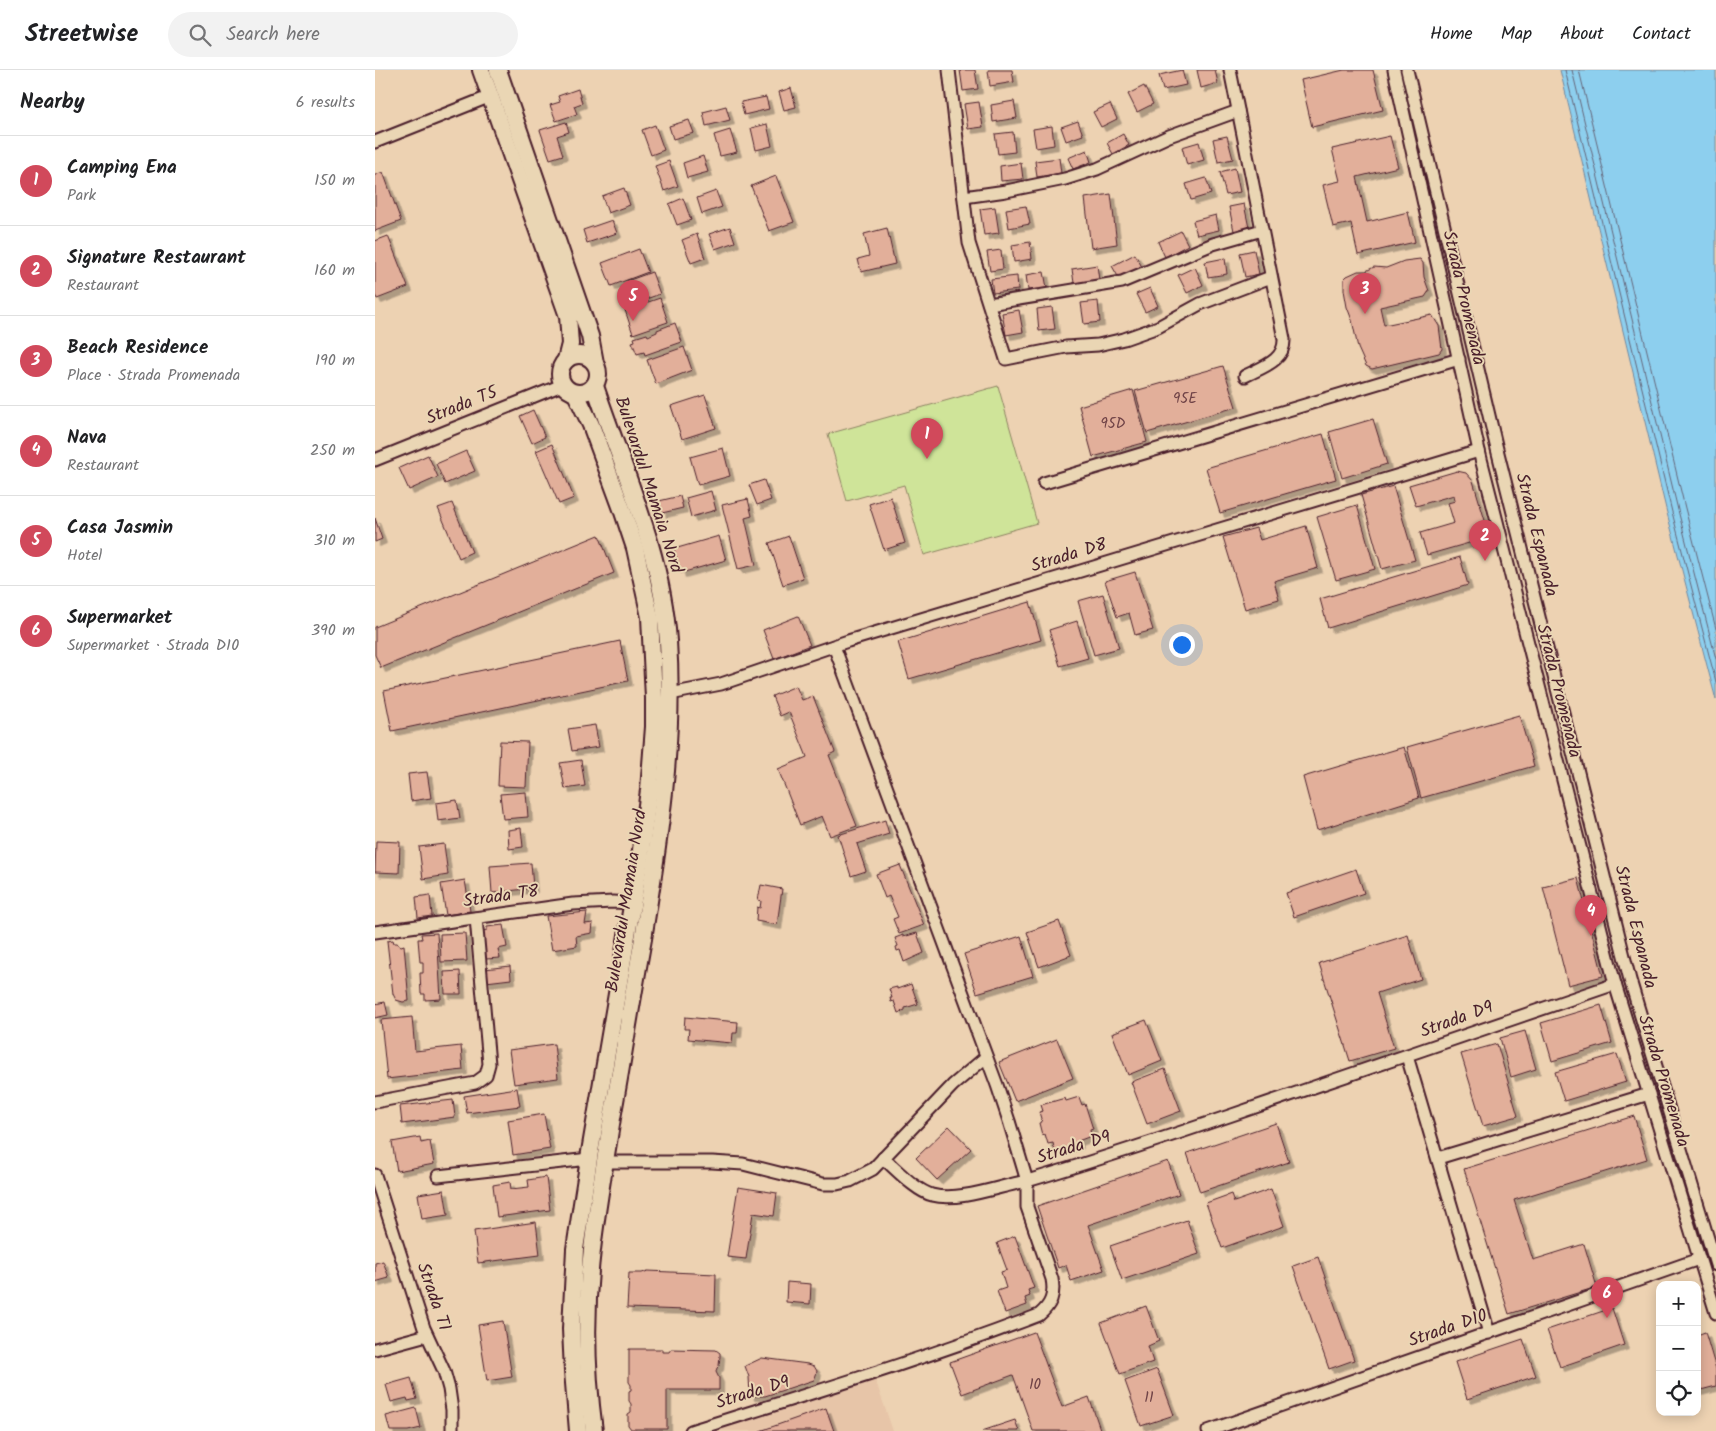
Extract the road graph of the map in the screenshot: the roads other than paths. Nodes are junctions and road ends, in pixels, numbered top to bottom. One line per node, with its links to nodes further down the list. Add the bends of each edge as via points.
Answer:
1 (481, 70): 7 (main road)
2 (498, 70): 16 (main road, via 590,336)
3 (949, 70): 10 (street)
4 (1230, 70): 8 (street)
5 (1393, 70): 14 (street, Strada Promenada)
6 (1407, 70): 41 (street, Strada Espanada, via 1496,445 1627,970)
7 (491, 96): 9 (street); 15 (main road, via 568,316 570,332)
8 (1238, 111): 10 (street, via 1065,180); 11 (street)
9 (375, 142)
10 (964, 197): 13 (street, via 969,243)
11 (1262, 230): 12 (street); 13 (street, via 1213,244 1122,282)
12 (1271, 277): 13 (street, via 1200,304 1158,327 1124,339 1006,359); 17 (street, via 1284,346 1277,360)
13 (989, 304)
14 (1459, 359): 21 (street, Strada Promenada); 23 (street)
15 (566, 360): 16 (main road, via 581,355); 18 (main road, via 559,376)
16 (595, 363): 19 (main road, via 598,373)
17 (1245, 376)
18 (562, 385): 20 (main road); 22 (street, Strada T5)
19 (595, 386): 20 (main road, via 590,391); 25 (main road, Bulevardul Mamaia Nord, via 650,543 666,615)
20 (576, 394): 26 (main road, Bulevardul Mamaia Nord, via 591,424 635,548 649,617 654,728)
21 (1479, 451): 24 (street, Strada D8); 29 (street, Strada Promenada)
22 (375, 460)
23 (1044, 484)
24 (834, 646): 25 (street, Strada D8, via 721,684); 31 (street)
25 (670, 694): 36 (main road, Bulevardul Mamaia Nord, via 669,746 656,857)
26 (633, 903): 27 (street, Strada T8, via 573,904); 36 (main road, Bulevardul Mamaia Nord)
27 (476, 918): 28 (street, Strada T8); 33 (street, via 489,1064 487,1075 475,1083)
28 (375, 932)
29 (1615, 984): 30 (street, Strada D9); 32 (street, Strada Promenada)
30 (1407, 1056): 35 (street); 39 (street, Strada D9)
31 (986, 1057): 34 (street, via 953,1085); 39 (street)
32 (1649, 1094): 35 (street); 40 (street, Strada Promenada)
33 (375, 1102)
34 (883, 1158): 36 (street, via 873,1169 837,1184 823,1184 743,1164); 39 (street, via 931,1195 953,1197)
35 (1438, 1158): 43 (street)
36 (597, 1160): 38 (street); 47 (main road, Bulevardul Mamaia Nord, via 575,1249 573,1371); 48 (main road, Bulevardul Mamaia Nord, via 589,1284 589,1371)
37 (375, 1175): 44 (street, Strada T1)
38 (438, 1176)
39 (1027, 1181): 49 (street, Strada D9, via 1027,1207 1054,1290 1046,1310 1039,1316 890,1368)
40 (1699, 1259): 42 (street, Strada Promenada); 43 (street, Strada D10)
41 (1716, 1265)
42 (1716, 1313)
43 (1489, 1333): 50 (street, Strada D10)
44 (427, 1335): 45 (street); 46 (street, Strada T1, via 449,1389)
45 (375, 1349)
46 (453, 1431)
47 (578, 1431)
48 (595, 1431)
49 (691, 1431)
50 (1208, 1431)

